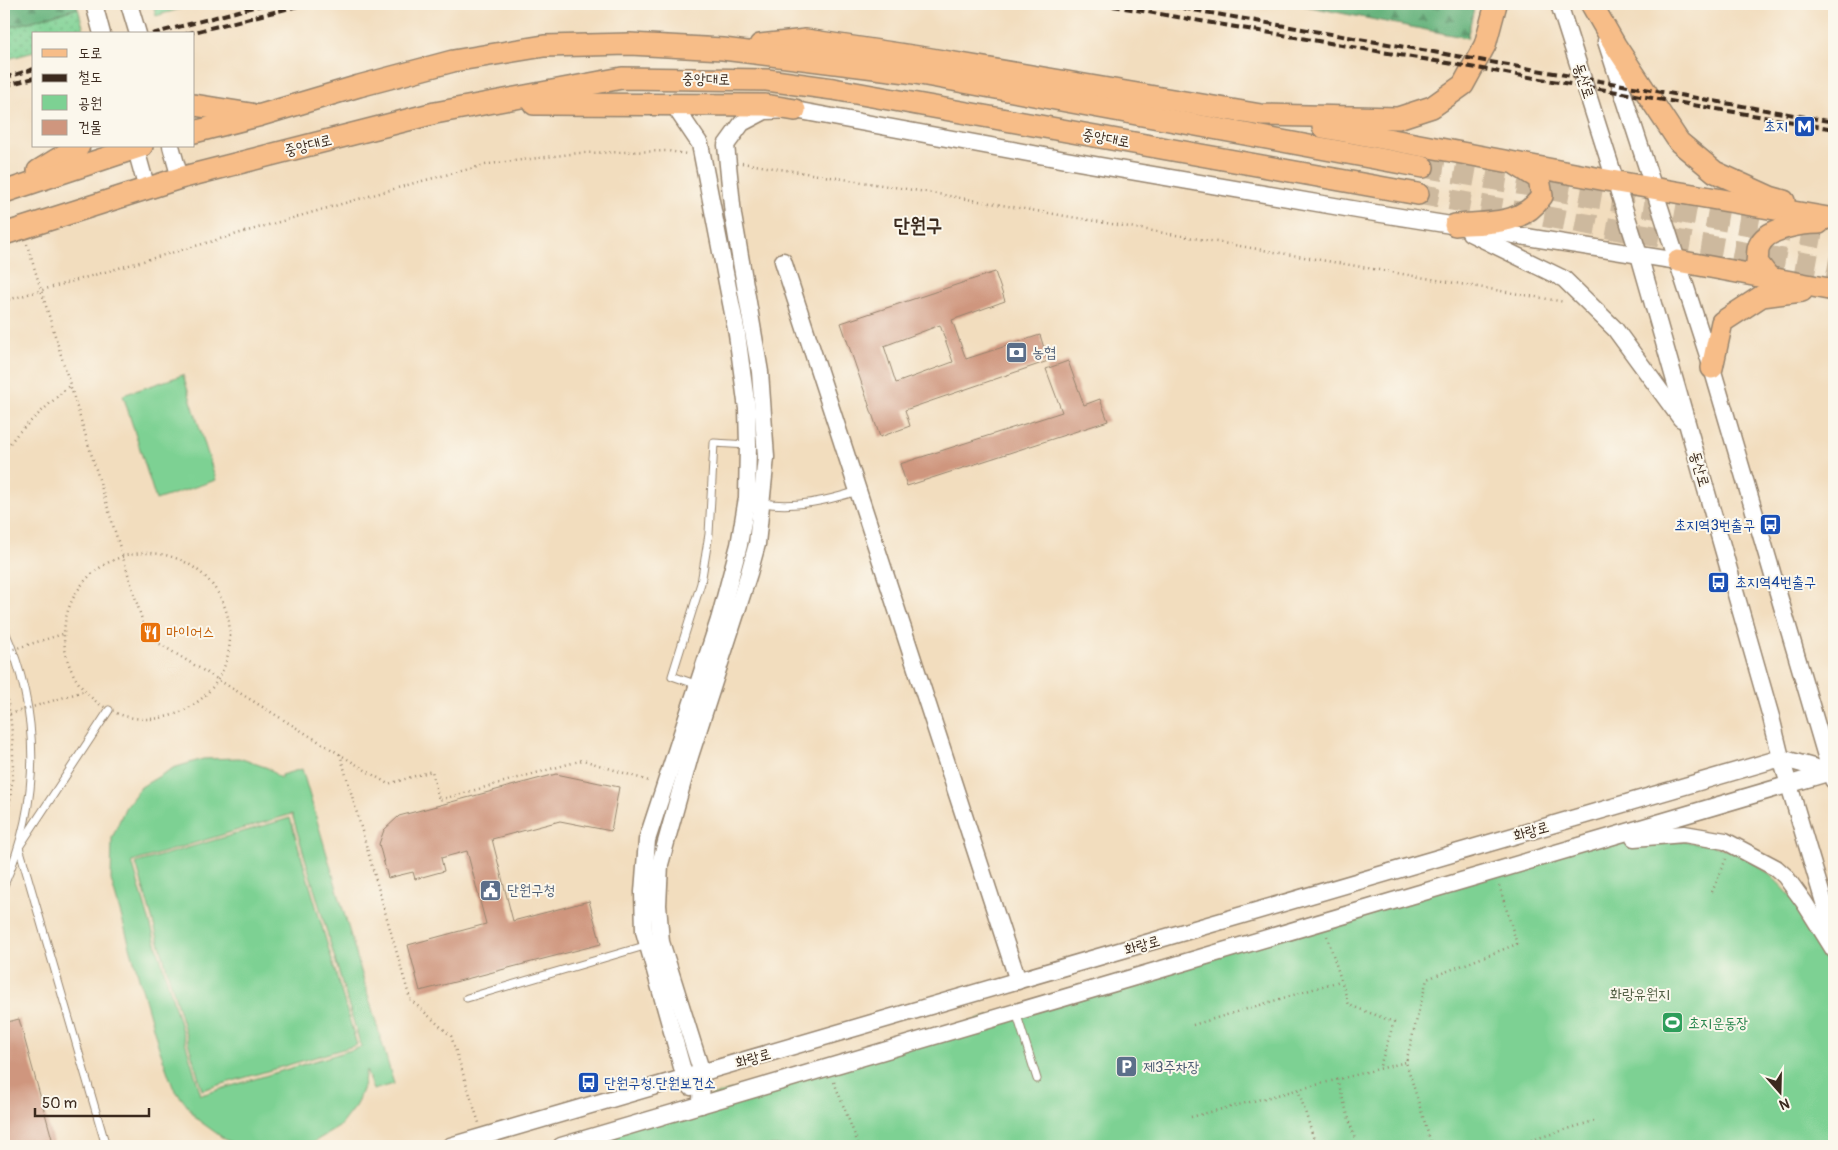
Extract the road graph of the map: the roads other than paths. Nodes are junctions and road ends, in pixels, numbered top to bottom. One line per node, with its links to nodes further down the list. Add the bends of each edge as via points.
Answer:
1 (94, 4): 6 (street)
2 (129, 4): 7 (street)
3 (1496, 4): 14 (main road, via 1485,45 1464,86 1432,107 1398,118)
4 (1559, 4): 23 (street, 동산로)
5 (1592, 4): 24 (street); 28 (main road, via 1615,46 1679,142 1715,172 1770,196)
6 (101, 32)
7 (137, 32)
8 (724, 49): 13 (main road, 중앙대로, via 630,44 544,46 453,60); 14 (main road, via 806,40); 21 (main road, 중앙대로, via 915,73)
9 (478, 104): 10 (main road); 22 (main road, 중앙대로); 27 (main road, 중앙대로, via 622,78 766,80 833,89)
10 (673, 104): 12 (main road, via 765,105); 39 (street, via 700,144 703,157 737,334 747,409)
11 (195, 105): 13 (main road)
12 (795, 110): 30 (street, via 1066,160); 41 (street, via 765,111 742,123 726,145 733,214 760,372 766,457)
13 (261, 115): 15 (main road, 중앙대로)
14 (1261, 116): 20 (main road)
15 (195, 132)
16 (76, 148): 26 (main road)
17 (134, 148): 26 (main road)
18 (137, 148): 25 (street)
19 (172, 148): 22 (street)
20 (1513, 162): 23 (main road); 30 (main road, via 1539,179 1542,196 1535,207 1513,220)
21 (1423, 167)
22 (180, 178): 25 (main road, 중앙대로)
23 (1617, 182): 24 (main road); 32 (street, 동산로)
24 (1654, 188): 28 (main road); 34 (street)
25 (147, 190): 31 (main road, 중앙대로)
26 (4, 191)
27 (1418, 194)
28 (1834, 217)
29 (1834, 223): 35 (main road, via 1801,223 1769,235 1758,246 1757,262)
30 (1455, 225): 32 (street); 38 (street, via 1564,279 1615,329)
31 (13, 231)
32 (1639, 255): 34 (street); 38 (street, 동산로)
33 (783, 261): 40 (street)
34 (1678, 261): 35 (main road); 37 (street)
35 (1770, 279): 36 (main road)
36 (1828, 289): 37 (main road, via 1762,296 1722,322)
37 (1712, 368): 46 (street)
38 (1688, 429): 45 (street, 동산로)
39 (748, 445): 41 (street); 43 (lane, via 714,443 709,534 701,583 672,676)
40 (858, 491): 41 (lane, via 822,502 787,506); 54 (street)
41 (755, 500): 43 (street); 57 (street, via 757,544 690,756 660,864 658,905 661,942)
42 (4, 630): 49 (lane, via 22,677 32,733 30,799)
43 (698, 685): 52 (street, via 647,840 642,892 644,932)
44 (109, 710): 49 (lane)
45 (1781, 758): 46 (street); 47 (street, 동산로); 54 (street, 화랑로)
46 (1833, 777): 47 (street, 화랑로)
47 (1789, 785): 48 (street, 화랑로); 51 (street, 동산로)
48 (1587, 844): 53 (street, via 1684,834 1725,841 1785,876); 56 (street, 화랑로)
49 (19, 847): 50 (lane); 61 (lane)
50 (4, 885)
51 (1834, 936)
52 (648, 945): 55 (lane); 58 (street)
53 (1834, 950)
54 (1018, 981): 57 (street, 화랑로)
55 (467, 998)
56 (1016, 1012): 59 (lane); 60 (street, 화랑로)
57 (702, 1073): 58 (street, 화랑로); 60 (street)
58 (685, 1078): 60 (street); 62 (street, 화랑로)
59 (1037, 1079)
60 (701, 1105): 63 (street, 화랑로)
61 (106, 1146)
62 (450, 1146)
63 (561, 1146)

